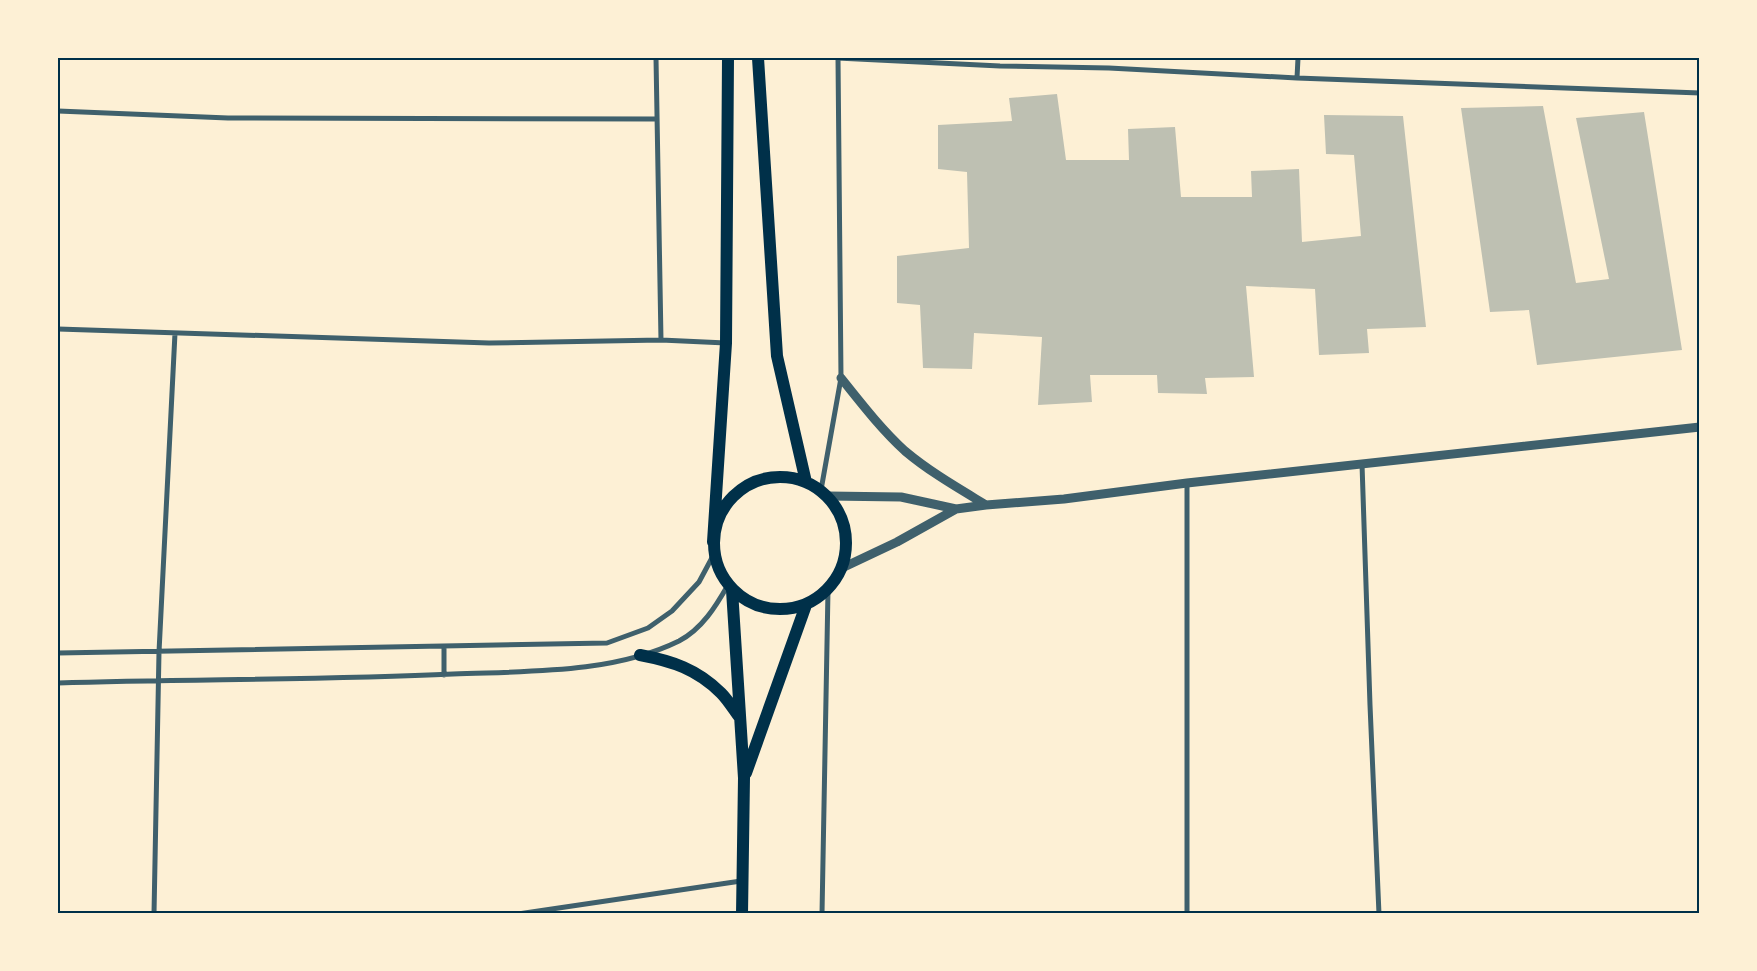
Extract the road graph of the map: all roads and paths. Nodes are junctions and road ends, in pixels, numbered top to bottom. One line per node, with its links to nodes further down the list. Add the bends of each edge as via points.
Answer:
1 (656, 58): 9 (street)
2 (728, 58): 13 (main road)
3 (758, 58): 17 (main road, via 777,356)
4 (838, 58): 6 (street); 14 (street)
5 (1298, 58): 6 (street)
6 (1297, 78): 7 (street)
7 (1700, 93)
8 (58, 111): 9 (street, via 228,118)
9 (656, 119): 12 (street)
10 (58, 329): 11 (street)
11 (175, 333): 12 (street, via 489,343); 28 (street)
12 (660, 340): 13 (street)
13 (726, 343): 22 (main road)
14 (841, 378): 19 (street); 20 (street, via 871,416 905,450 944,480)
15 (1700, 427): 16 (street)
16 (1362, 464): 18 (street); 42 (street)
17 (806, 482): 19 (main road); 22 (main road, via 785,477 764,478 744,487 728,502 717,520)
18 (1187, 483): 20 (street, via 1064,499); 41 (street)
19 (824, 493): 21 (street, via 900,497); 23 (main road, via 839,512 846,530 847,550)
20 (986, 504): 21 (street)
21 (956, 509): 23 (street)
22 (714, 548): 24 (main road, via 720,570); 27 (street, via 699,582 672,611 648,628 607,643)
23 (842, 568): 25 (main road)
24 (730, 587): 26 (main road, via 752,603 775,610 791,610); 30 (street, via 703,623 680,640); 34 (main road)
25 (828, 590): 26 (main road); 40 (street)
26 (806, 605): 35 (main road)
27 (444, 646): 28 (street); 31 (street)
28 (159, 652): 29 (street); 32 (street)
29 (58, 653)
30 (640, 655): 31 (street, via 589,668); 34 (main road, via 670,661 698,674 721,693)
31 (444, 675): 32 (street)
32 (158, 680): 33 (street); 37 (street)
33 (58, 683)
34 (740, 718): 35 (main road)
35 (744, 778): 36 (main road)
36 (742, 881): 38 (street); 39 (main road)
37 (154, 914)
38 (518, 914)
39 (742, 914)
40 (822, 914)
41 (1187, 914)
42 (1379, 914)

